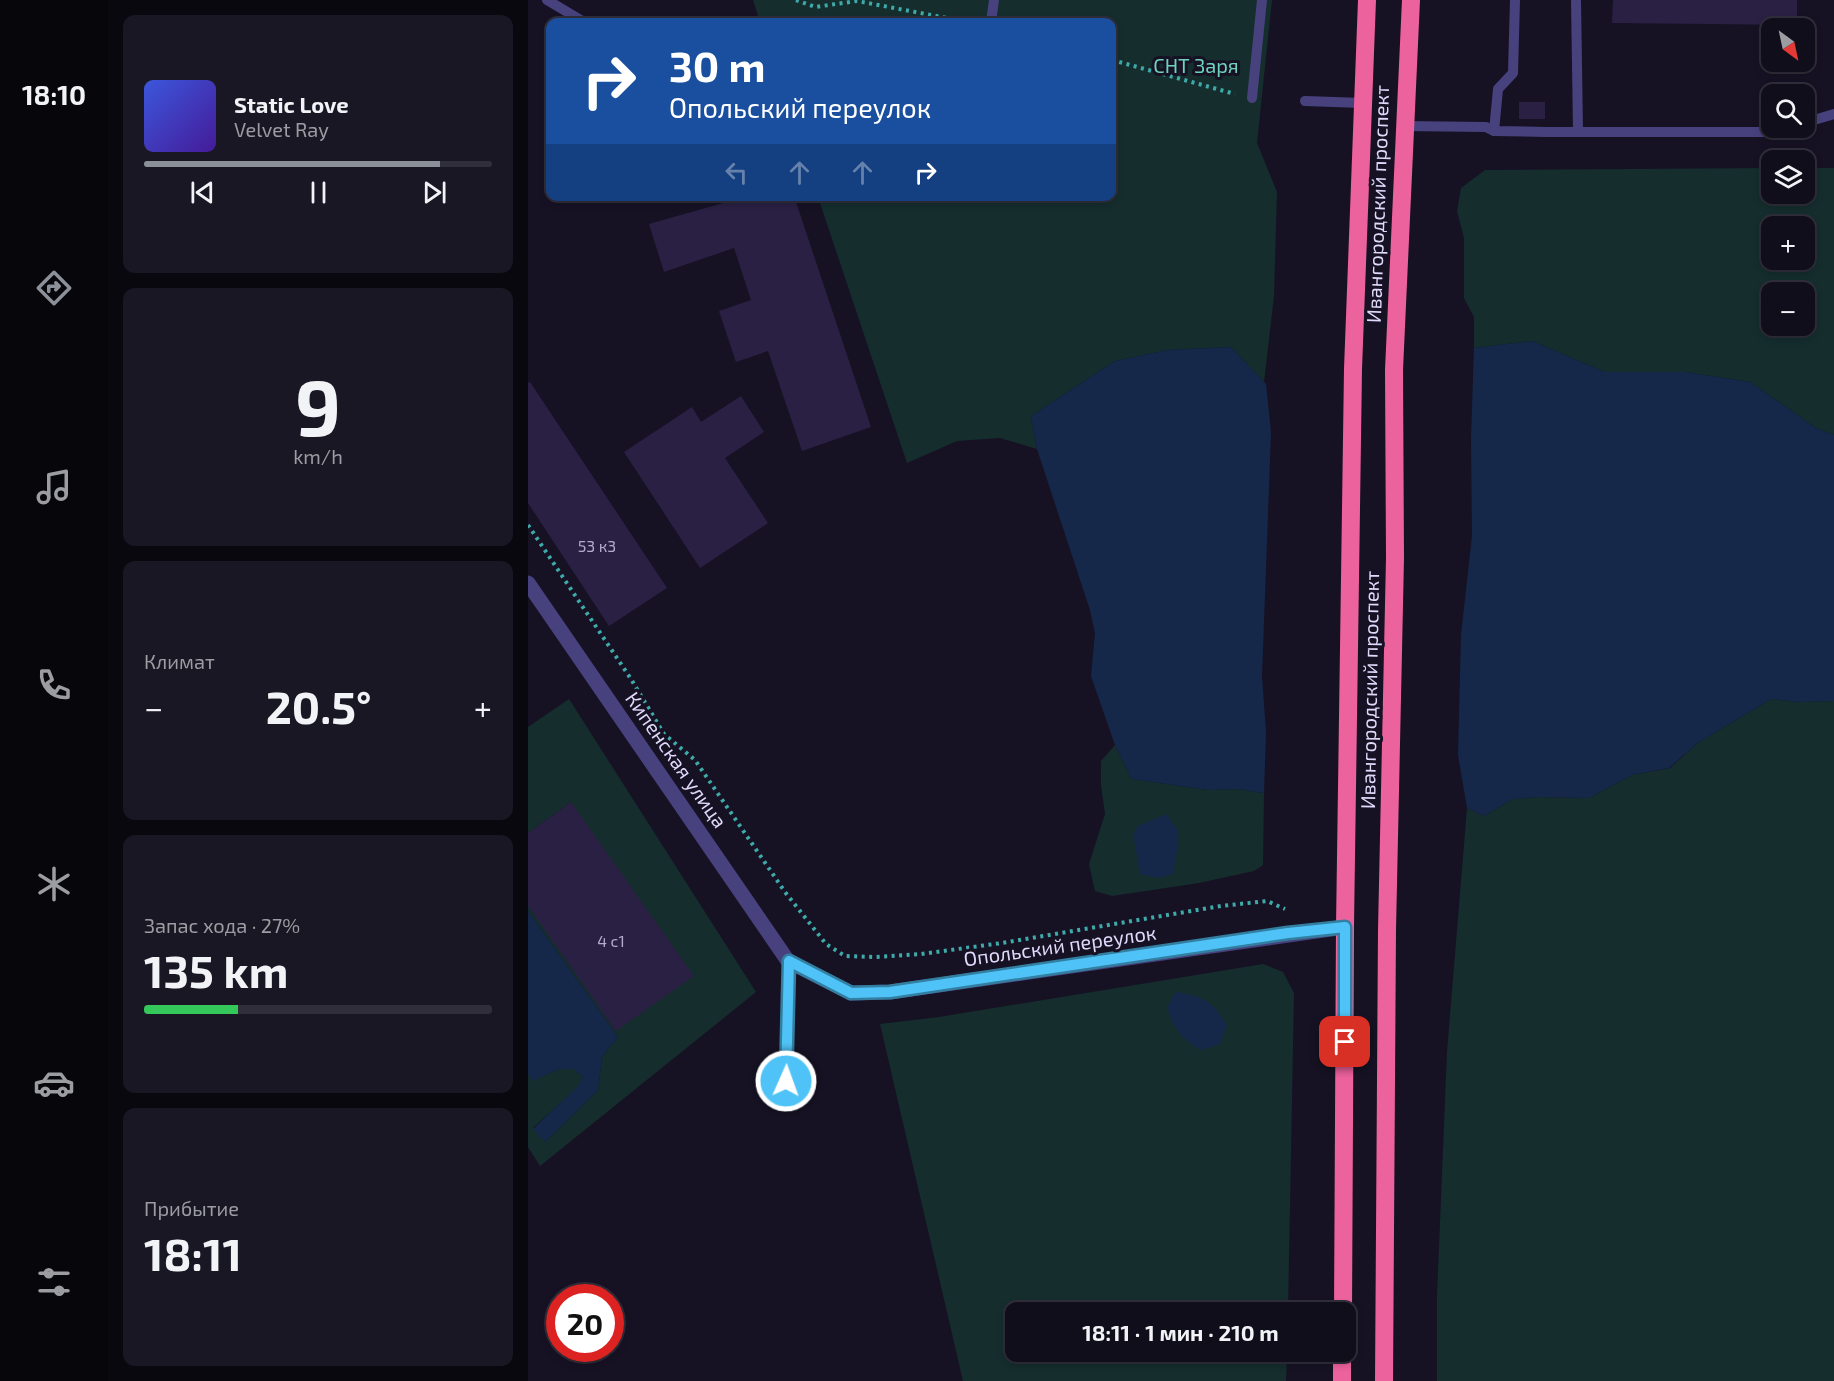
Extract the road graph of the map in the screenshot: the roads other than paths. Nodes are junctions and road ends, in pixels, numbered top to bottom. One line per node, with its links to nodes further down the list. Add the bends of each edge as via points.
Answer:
1 (547, 0): 8 (lane)
2 (994, 0): 9 (lane)
3 (1262, 0): 10 (lane)
4 (1367, 0): 12 (highway, Ивангородский проспект)
5 (1411, 0): 15 (highway, Ивангородский проспект)
6 (1515, 0): 17 (lane, via 1513,73 1498,89)
7 (1576, 0): 16 (lane)
8 (577, 18)
9 (992, 18)
10 (1252, 98)
11 (1305, 101): 12 (lane)
12 (1362, 104): 20 (highway, Ивангородский проспект, via 1353,369)
13 (1834, 114): 14 (lane)
14 (1815, 120)
15 (1404, 126): 17 (lane, via 1486,127); 26 (highway, Ивангородский проспект, via 1394,370)
16 (1578, 130): 17 (lane); 18 (lane)
17 (1494, 131)
18 (1761, 132)
19 (528, 583): 21 (street, Кипенская улица)
20 (1345, 927): 21 (street, Опольский переулок, via 890,992 851,993); 23 (highway, Ивангородский проспект)
21 (789, 961): 22 (lane)
22 (786, 1081)
23 (1343, 1302)
24 (1342, 1362): 25 (highway)
25 (1342, 1381)
26 (1384, 1381)

